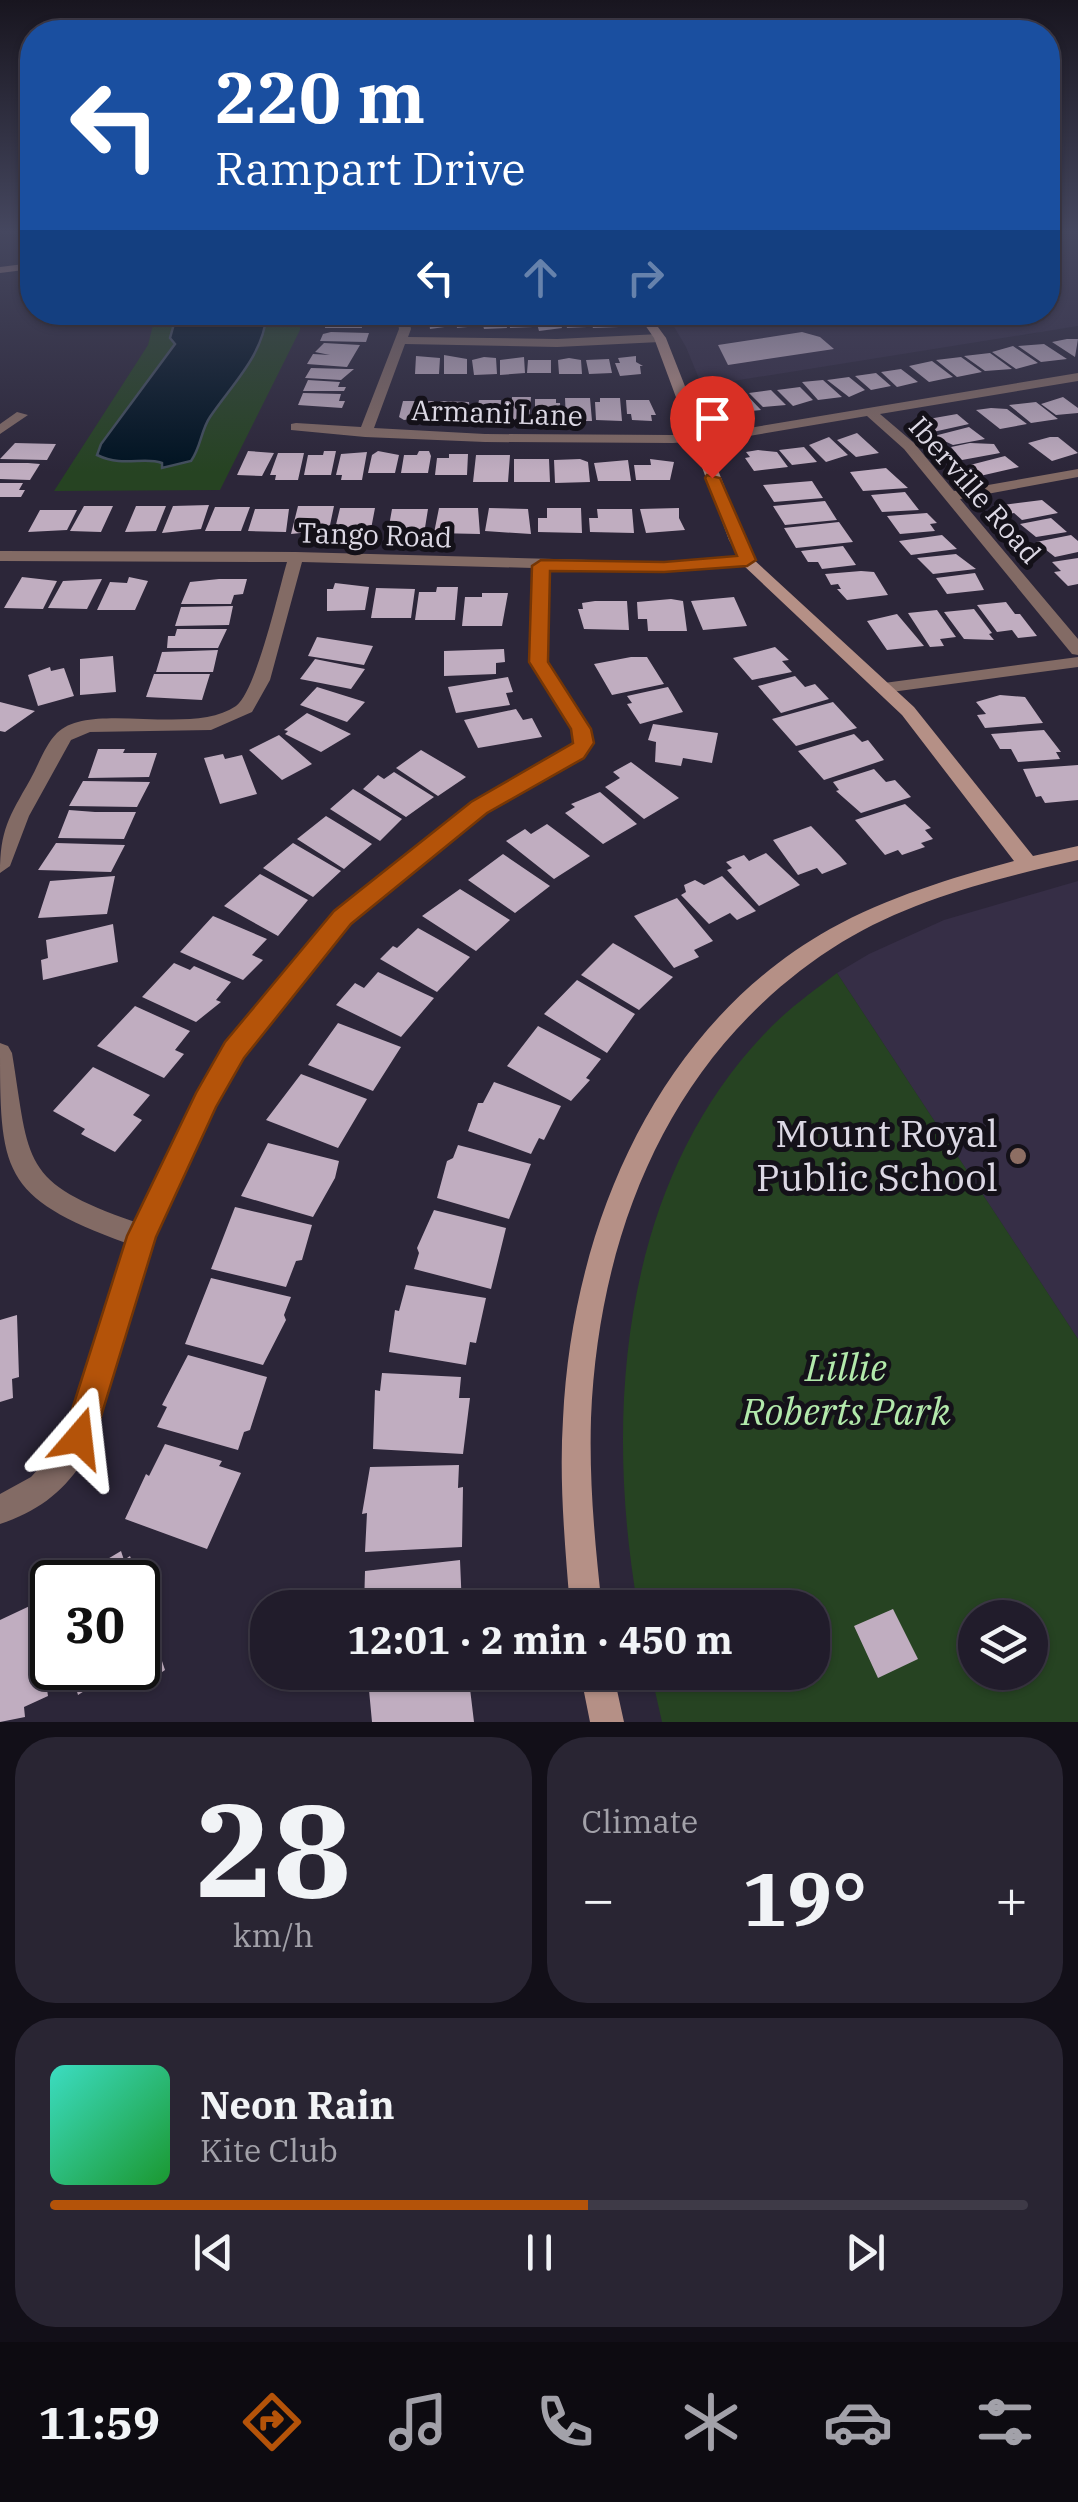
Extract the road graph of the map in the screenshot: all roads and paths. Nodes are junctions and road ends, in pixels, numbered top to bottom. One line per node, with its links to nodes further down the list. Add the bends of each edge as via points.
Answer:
1 (405, 325): 4 (street)
2 (650, 325): 3 (street)
3 (660, 338): 4 (street); 11 (street)
4 (402, 340): 10 (street)
5 (1078, 377): 6 (street, Armani Lane)
6 (870, 412): 11 (street, Armani Lane); 13 (street, Iberville Road)
7 (22, 414): 9 (street)
8 (296, 427): 10 (street, Armani Lane)
9 (0, 430)
10 (365, 433): 11 (street, Armani Lane, via 609,441)
11 (697, 437): 16 (street)
12 (1078, 474): 13 (street)
13 (952, 496): 18 (street, Iberville Road)
14 (0, 556): 15 (street, Tango Road)
15 (296, 557): 17 (street, Tango Road); 23 (street, via 261,680 246,708 211,724 87,726 64,736 19,816)
16 (747, 560): 17 (street, Tango Road); 20 (street)
17 (541, 566): 25 (street, via 539,662 583,743 479,807 342,918 234,1050)
18 (1078, 650)
19 (1078, 662): 20 (street)
20 (884, 688): 22 (street)
21 (1078, 853): 22 (street)
22 (1028, 864): 27 (street, via 930,894 822,945 738,1009 671,1091 612,1219 586,1326 575,1427)
23 (0, 866)
24 (0, 1053): 25 (street, via 20,1162 32,1178 81,1214)
25 (141, 1236): 26 (street, via 72,1453 50,1481)
26 (0, 1508)
27 (584, 1590)
28 (600, 1690): 29 (street)
29 (608, 1722)

